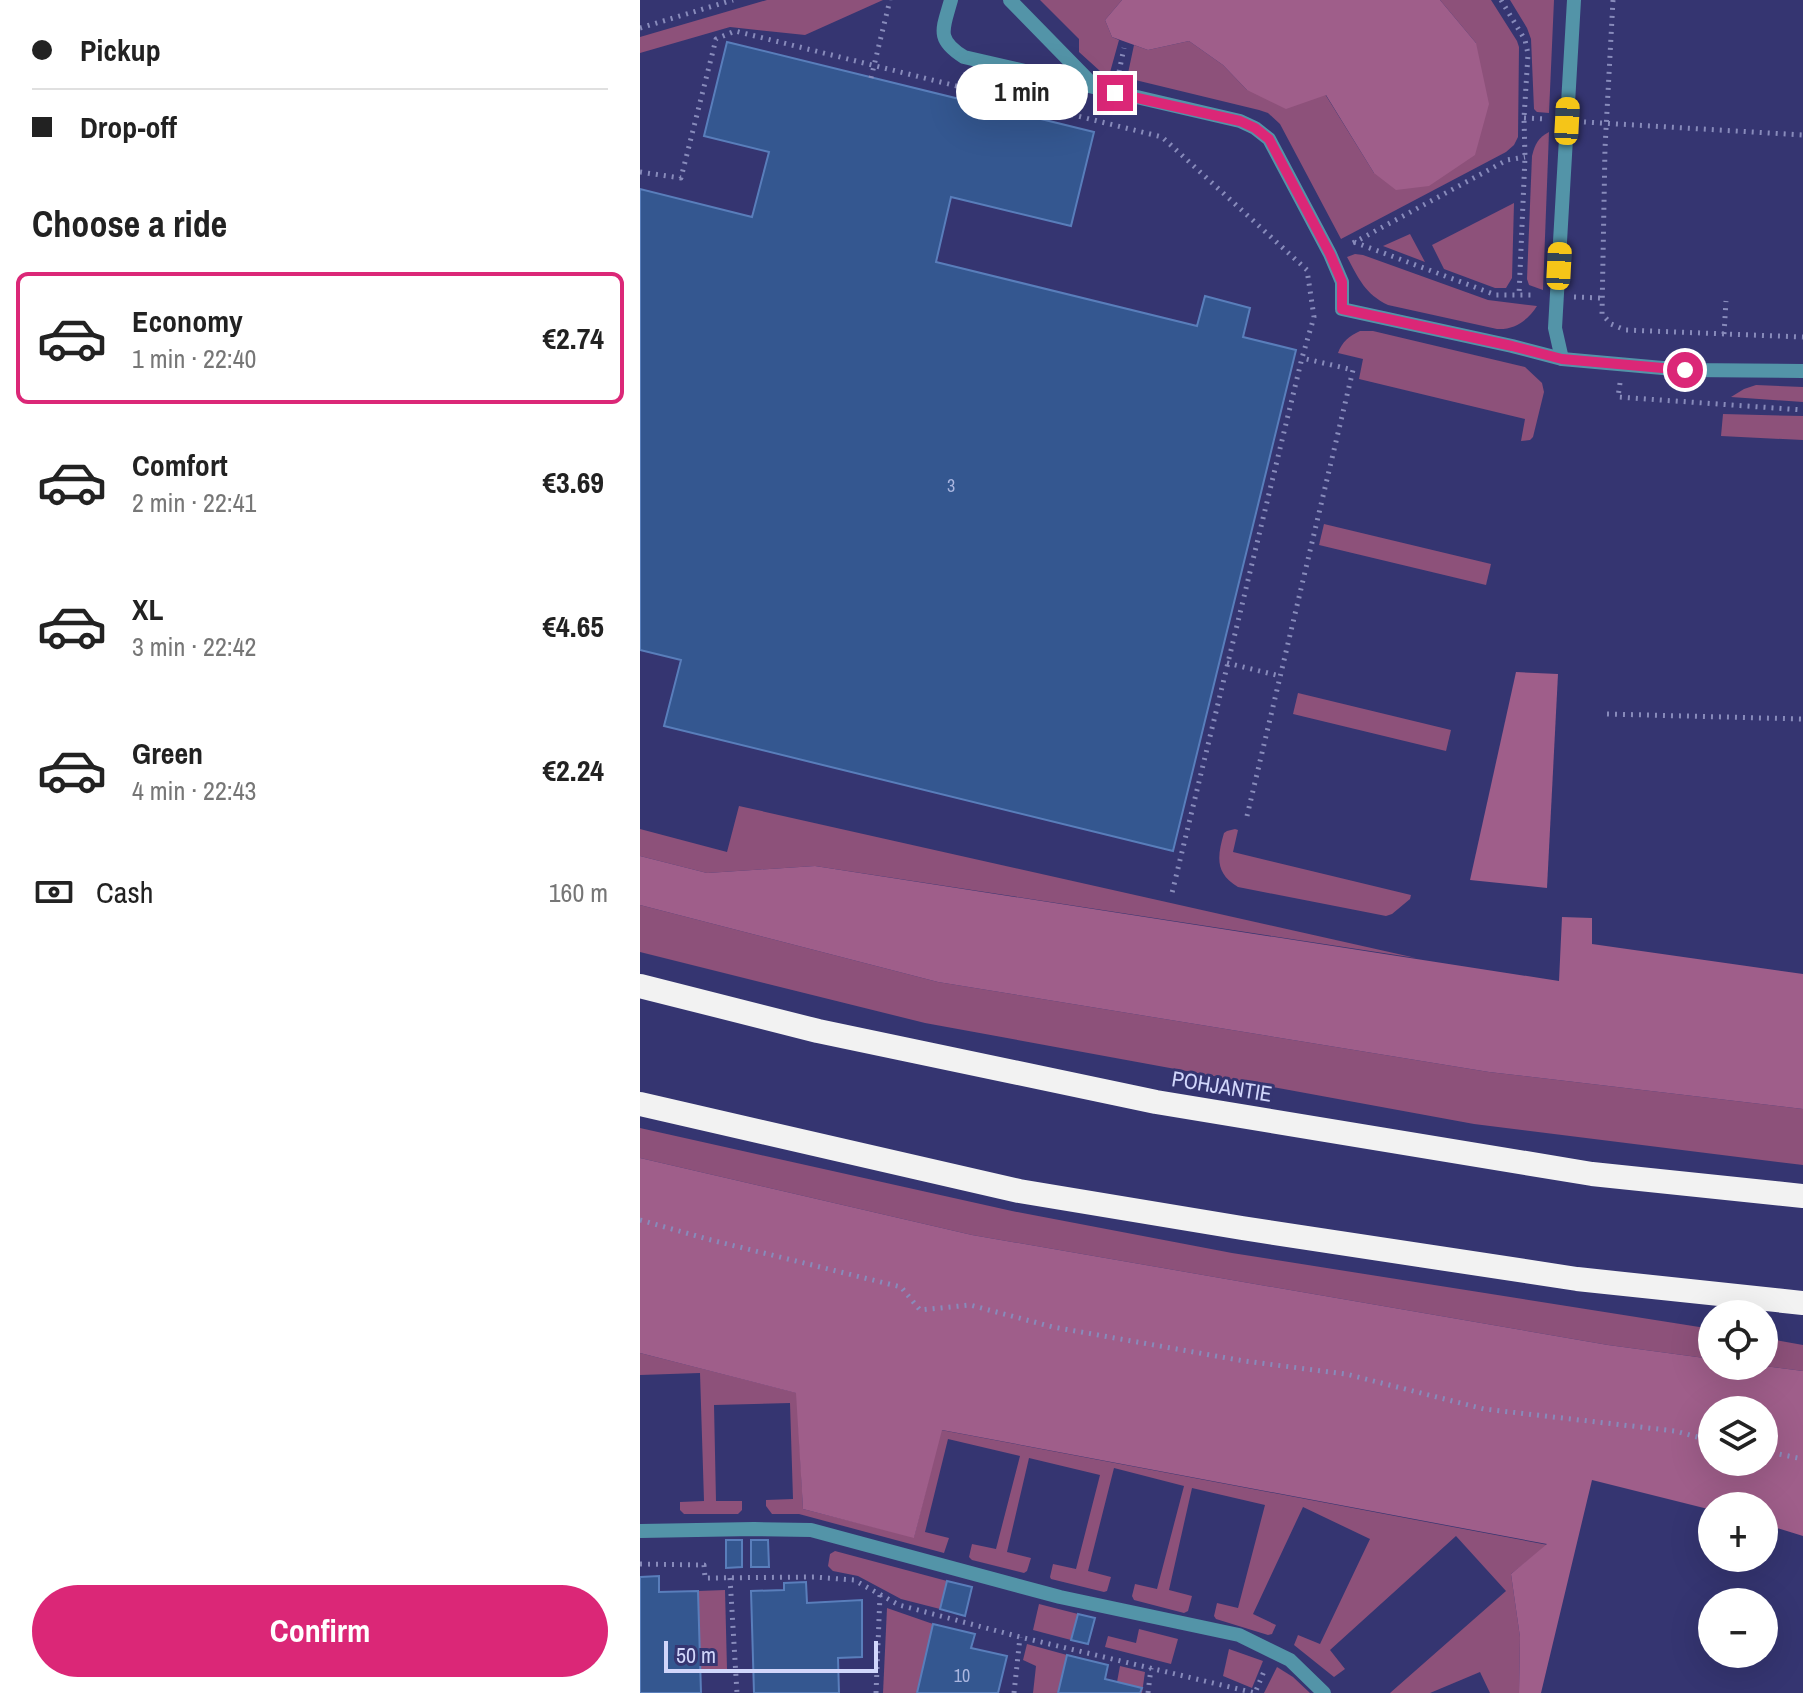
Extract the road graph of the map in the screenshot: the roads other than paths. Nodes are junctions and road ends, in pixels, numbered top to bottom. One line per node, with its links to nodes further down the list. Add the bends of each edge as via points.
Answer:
1 (951, 0): 4 (lane, via 944,39 957,53)
2 (1010, 0): 4 (lane)
3 (1574, 0): 5 (lane, via 1555,328)
4 (1095, 88): 5 (lane, via 1240,121 1269,139 1330,254 1342,282 1342,309)
5 (1562, 359): 6 (lane, via 1685,370)
6 (1803, 371)
7 (640, 986): 9 (highway, POHJANTIE, via 818,1031 1156,1102 1592,1174)
8 (640, 1104): 10 (highway, via 1019,1191)
9 (1803, 1196)
10 (1577, 1279): 11 (highway); 12 (highway)
11 (1803, 1303)
12 (1803, 1315)
13 (640, 1531): 14 (lane, via 811,1530 1060,1597 1239,1635 1290,1660)
14 (1324, 1693)

